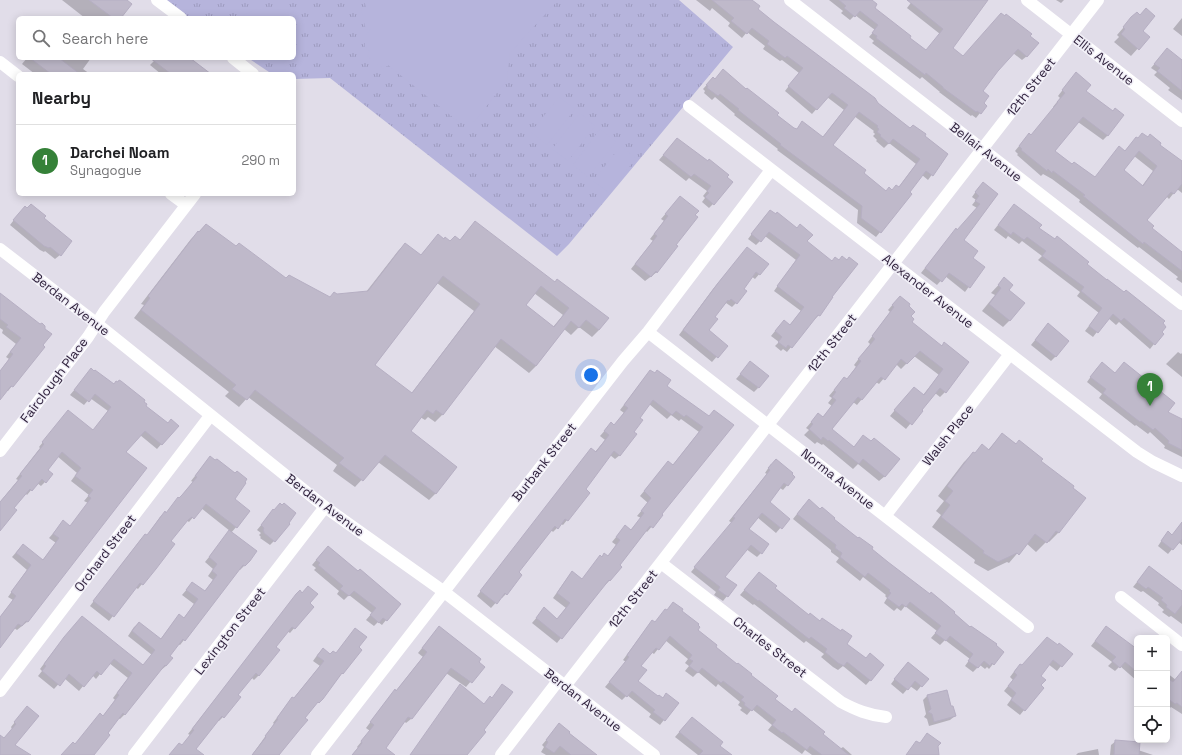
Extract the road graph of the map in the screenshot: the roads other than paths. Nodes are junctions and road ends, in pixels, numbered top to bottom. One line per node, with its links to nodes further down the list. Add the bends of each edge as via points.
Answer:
1 (157, 0): 5 (street)
2 (790, 0): 13 (street, Bellair Avenue)
3 (1027, 0): 6 (street, Ellis Avenue)
4 (1098, 0): 6 (street, 12th Street)
5 (178, 16)
6 (1071, 35): 12 (street, Ellis Avenue); 13 (street, 12th Street)
7 (236, 60): 9 (street)
8 (0, 62): 10 (street)
9 (250, 72)
10 (16, 74)
11 (689, 106): 14 (street, Alexander Avenue)
12 (1182, 121)
13 (983, 149): 19 (street, 12th Street); 20 (street, Bellair Avenue)
14 (771, 170): 19 (street, Alexander Avenue); 22 (street, Burbank Street)
15 (174, 196): 17 (street)
16 (193, 196): 17 (street, Fairclough Place)
17 (186, 205): 21 (street, Fairclough Place)
18 (0, 249): 21 (street, Berdan Avenue)
19 (893, 264): 23 (street, Alexander Avenue); 25 (street, 12th Street)
20 (1182, 304)
21 (96, 323): 24 (street, Berdan Avenue); 26 (street, Fairclough Place)
22 (648, 332): 25 (street, Norma Avenue); 31 (street, Burbank Street)
23 (1010, 354): 27 (street, Alexander Avenue, via 1137,452); 29 (street, Walsh Place)
24 (210, 416): 28 (street, Berdan Avenue); 36 (street, Orchard Street)
25 (768, 425): 29 (street, Norma Avenue); 30 (street, 12th Street)
26 (0, 451)
27 (1182, 476)
28 (325, 507): 31 (street, Berdan Avenue); 38 (street, Lexington Street)
29 (885, 516): 33 (street, Norma Avenue)
30 (661, 562): 35 (street, 12th Street); 37 (street, Charles Street, via 841,702 871,716)
31 (443, 591): 35 (street, Berdan Avenue); 39 (street, Burbank Street)
32 (1121, 597): 34 (street)
33 (1028, 627)
34 (1182, 645)
35 (562, 683): 40 (street, 12th Street); 41 (street, Berdan Avenue)
36 (0, 691)
37 (886, 717)
38 (134, 755)
39 (317, 755)
40 (501, 755)
41 (654, 755)

